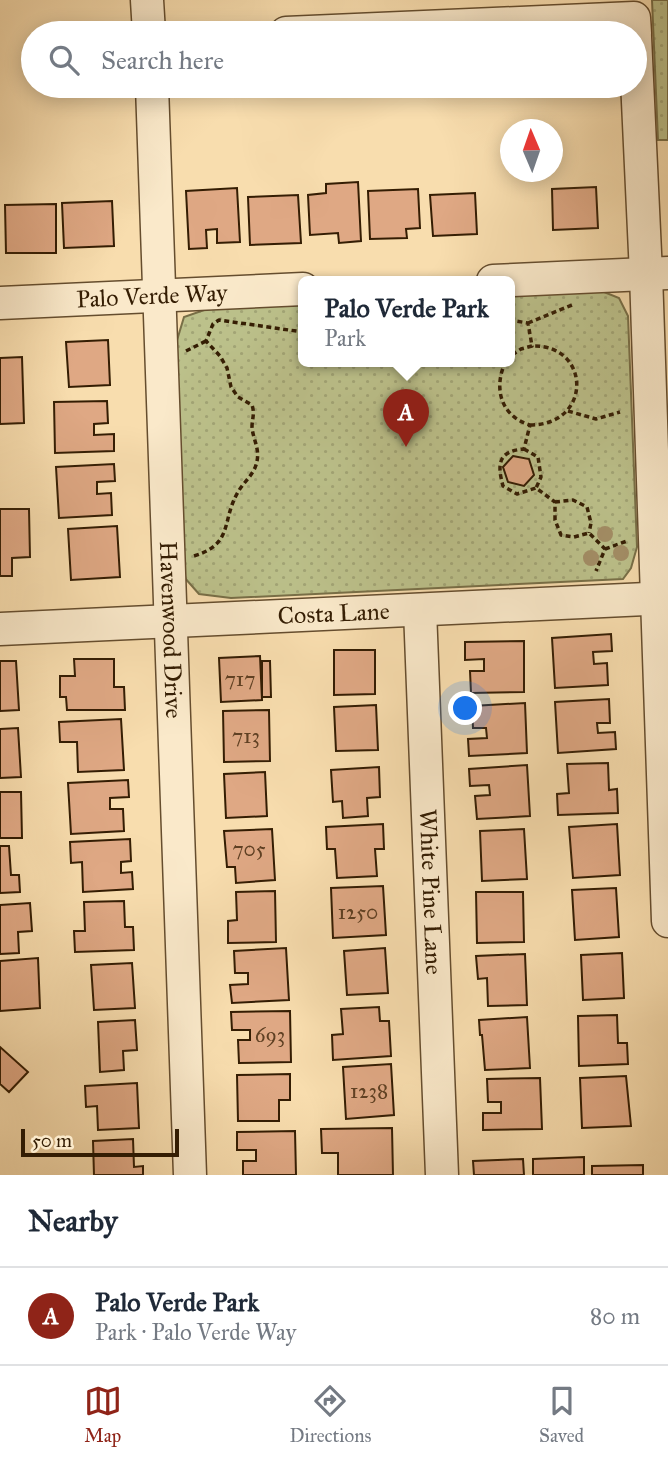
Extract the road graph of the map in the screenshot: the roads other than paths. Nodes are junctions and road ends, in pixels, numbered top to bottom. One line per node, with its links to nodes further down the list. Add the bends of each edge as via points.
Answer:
1 (147, 0): 3 (street)
2 (401, 14): 4 (street); 5 (street)
3 (148, 21)
4 (359, 21)
5 (510, 21)
6 (152, 98): 11 (street, Havenwood Drive)
7 (638, 98): 8 (street)
8 (657, 273): 9 (street); 13 (street)
9 (515, 280)
10 (298, 289): 11 (street, Palo Verde Way)
11 (159, 296): 12 (street, Palo Verde Way); 15 (street, Havenwood Drive)
12 (0, 303)
13 (663, 598): 14 (street, Costa Lane); 17 (street)
14 (419, 610): 15 (street, Costa Lane); 19 (street, White Pine Lane)
15 (172, 621): 16 (street, Costa Lane); 18 (street, Havenwood Drive)
16 (0, 629)
17 (668, 921)
18 (190, 1175)
19 (442, 1175)

